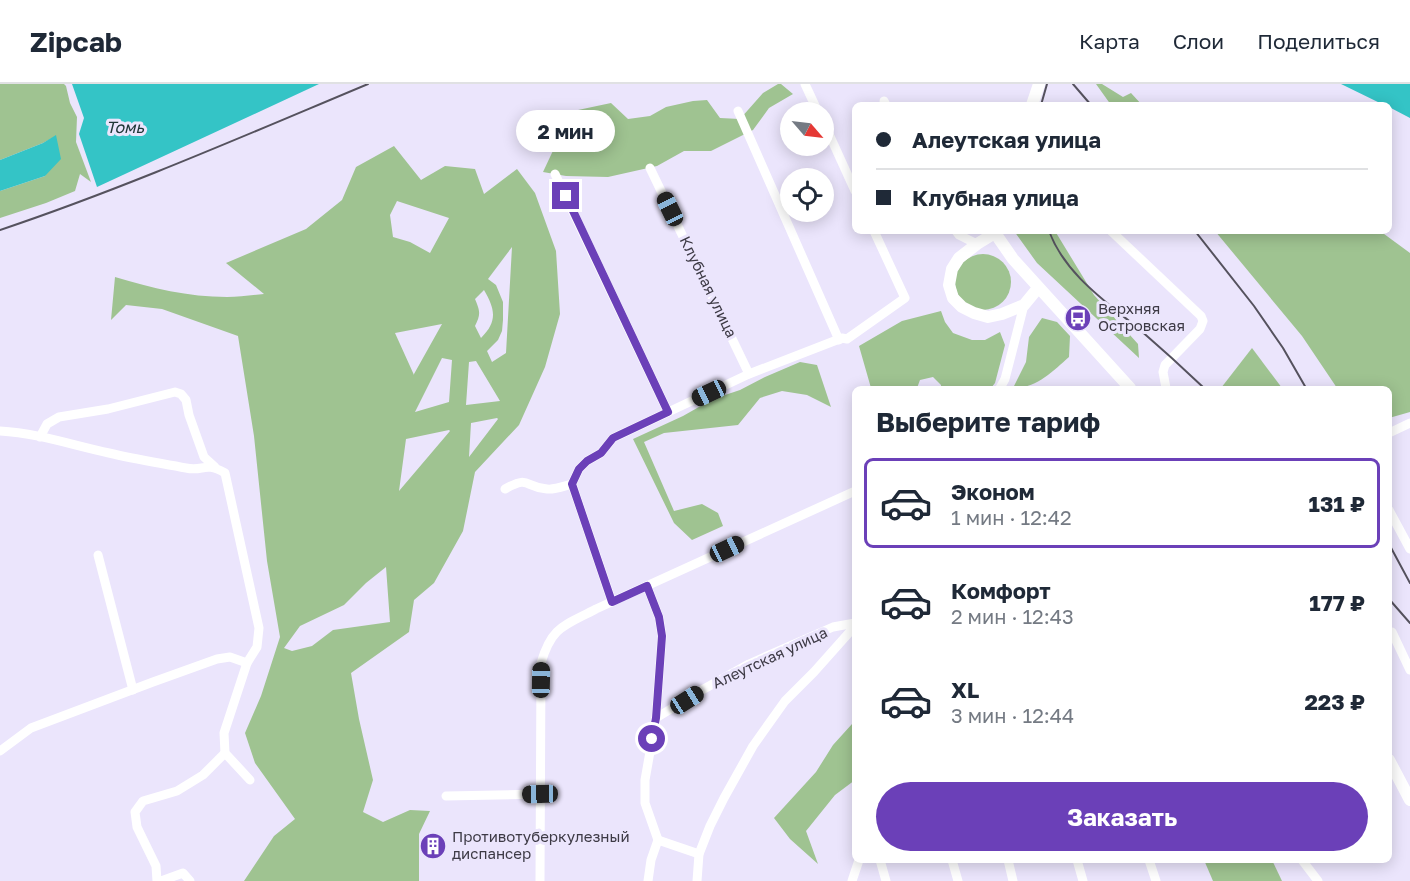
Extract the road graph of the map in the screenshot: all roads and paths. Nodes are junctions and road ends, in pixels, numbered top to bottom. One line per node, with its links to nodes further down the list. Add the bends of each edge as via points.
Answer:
1 (805, 84): 3 (street)
2 (1038, 86): 4 (main road)
3 (814, 102)
4 (1033, 102)
5 (738, 111): 18 (street)
6 (834, 145): 9 (street)
7 (650, 168): 19 (street, Клубная улица)
8 (555, 174): 23 (street)
9 (852, 184)
10 (875, 234): 18 (street, via 905,298 847,339)
11 (958, 234): 15 (street)
12 (992, 234): 15 (main road)
13 (996, 234): 16 (main road)
14 (1114, 234): 22 (street, via 1203,321 1165,365)
15 (977, 244): 17 (main road, via 952,269 949,285 953,298 962,307 988,317)
16 (1038, 288): 17 (main road); 21 (main road)
17 (1024, 305): 20 (street)
18 (841, 339): 19 (street)
19 (749, 374): 23 (street)
20 (1001, 386)
21 (1128, 386)
22 (1166, 386)
23 (668, 412): 29 (street, via 613,438 579,469)
24 (1410, 423): 26 (street)
25 (0, 431): 27 (street)
26 (1392, 432)
27 (40, 437): 28 (street, via 191,469); 28 (street, via 47,424 59,417 108,410 175,392 186,400 204,457)
28 (215, 467): 40 (street, via 225,474 259,628 257,647)
29 (572, 484): 30 (street, via 548,489 519,482); 36 (street)
30 (505, 489)
31 (852, 491): 35 (street)
32 (1392, 516): 33 (street)
33 (1410, 549)
34 (99, 555): 42 (street)
35 (647, 586): 36 (street); 43 (street, via 662,636)
36 (612, 602): 48 (street, via 562,627 546,645 541,663)
37 (852, 624): 43 (street, Алеутская улица, via 833,627 749,664)
38 (852, 628): 52 (street, via 786,701 753,746)
39 (1392, 632): 41 (street)
40 (247, 663): 42 (street, via 230,657 217,659); 45 (street, via 224,733)
41 (1410, 670)
42 (133, 690): 44 (street, via 31,728)
43 (656, 718): 51 (street, via 645,803)
44 (0, 751)
45 (225, 753): 47 (street); 60 (street, via 203,775 177,791 142,801 135,812 137,827)
46 (1392, 766): 50 (main road)
47 (250, 780)
48 (540, 794): 49 (street); 62 (street)
49 (446, 796)
50 (1410, 800)
51 (658, 840): 52 (street); 63 (street)
52 (699, 854): 64 (street)
53 (858, 863): 65 (street)
54 (881, 863): 66 (street)
55 (953, 863): 67 (street)
56 (1009, 863): 68 (street)
57 (1078, 863): 69 (street)
58 (1150, 863): 70 (street)
59 (1304, 863): 71 (street)
60 (159, 881): 61 (street, via 183,873)
61 (189, 881)
62 (540, 881)
63 (648, 881)
64 (697, 881)
65 (852, 881)
66 (886, 881)
67 (958, 881)
68 (1013, 881)
69 (1083, 881)
70 (1156, 881)
71 (1318, 881)

